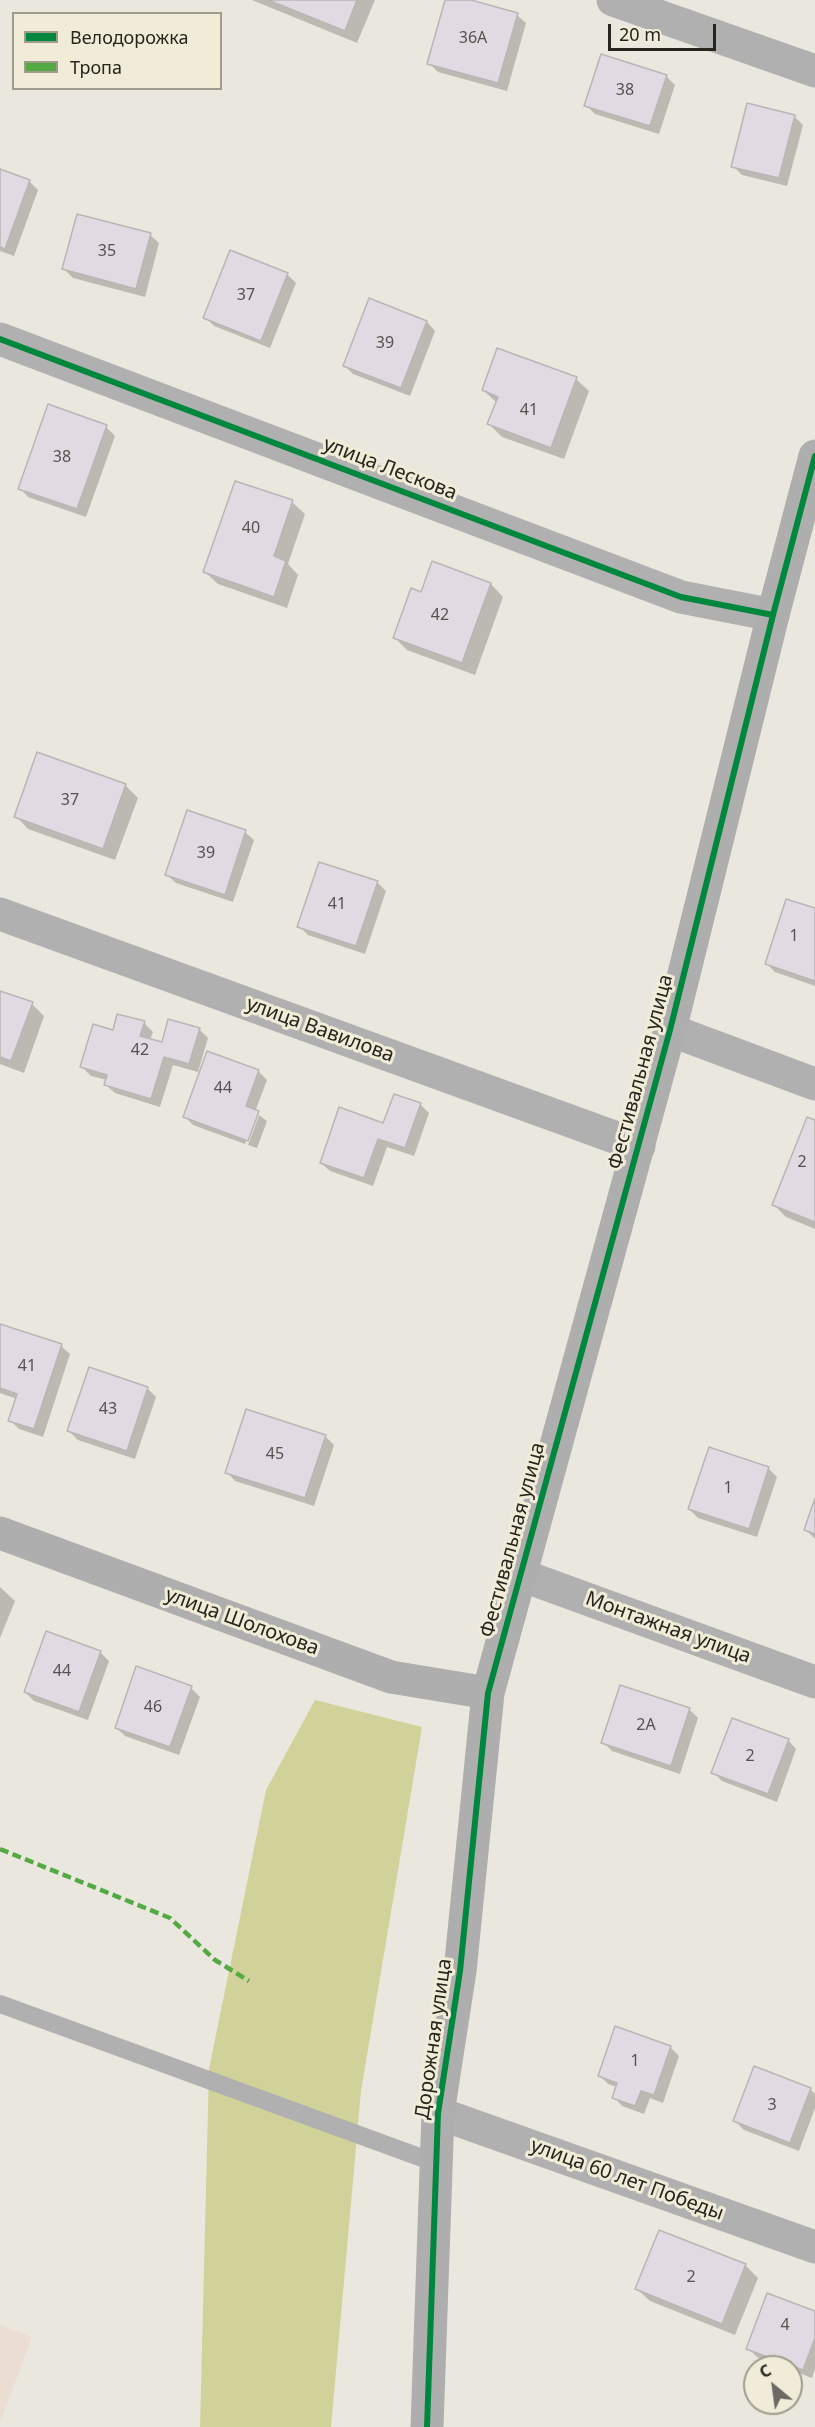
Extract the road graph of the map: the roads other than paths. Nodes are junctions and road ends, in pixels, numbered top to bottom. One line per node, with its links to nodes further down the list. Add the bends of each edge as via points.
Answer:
1 (613, 0): 2 (street)
2 (815, 71)
3 (0, 339): 5 (street, улица Лескова, via 681,597)
4 (813, 470): 5 (street, Фестивальная улица)
5 (772, 615): 7 (street, Фестивальная улица)
6 (0, 914): 9 (street, улица Вавилова)
7 (670, 1030): 8 (street); 9 (street, Фестивальная улица)
8 (815, 1084)
9 (639, 1146): 11 (street, Фестивальная улица)
10 (0, 1533): 13 (street, улица Шолохова, via 391,1677)
11 (521, 1575): 12 (street, Монтажная улица); 13 (street, Фестивальная улица)
12 (815, 1682)
13 (488, 1693): 15 (street, Дорожная улица, via 460,1971)
14 (0, 2004): 16 (lane)
15 (438, 2113): 16 (street, Дорожная улица); 17 (street, улица 60 лет Победы)
16 (436, 2163): 18 (street, Дорожная улица)
17 (815, 2247)
18 (428, 2427)

